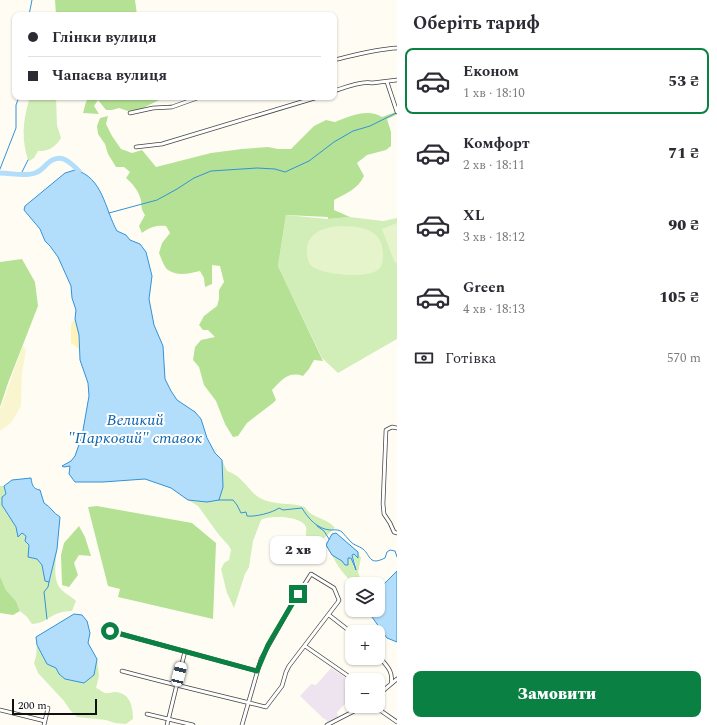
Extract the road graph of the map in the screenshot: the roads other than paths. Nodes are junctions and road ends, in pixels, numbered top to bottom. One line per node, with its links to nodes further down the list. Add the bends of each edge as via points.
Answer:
1 (397, 48): 2 (street)
2 (337, 59)
3 (397, 80): 4 (street)
4 (387, 82): 5 (street, via 368,82); 8 (street)
5 (337, 91)
6 (192, 100): 9 (street, via 172,107)
7 (308, 100): 10 (street, via 169,142)
8 (397, 112)
9 (130, 113)
10 (136, 147)
11 (397, 428): 12 (street, via 386,430 383,504 384,514)
12 (397, 533)
13 (329, 615): 14 (street); 16 (street); 19 (street, via 339,600 334,588 311,574 268,645)
14 (345, 628)
15 (110, 631): 17 (street)
16 (305, 646): 21 (street); 26 (street, via 286,672 282,686 266,707)
17 (185, 651): 19 (street); 24 (street)
18 (385, 664): 23 (street, via 392,676)
19 (257, 671): 26 (street)
20 (122, 672): 24 (street)
21 (345, 674)
22 (397, 679): 23 (street)
23 (391, 684): 25 (street)
24 (176, 685): 26 (street); 32 (street)
25 (385, 689)
26 (248, 702): 37 (street)
27 (48, 708): 34 (street)
28 (0, 710): 34 (street)
29 (350, 713): 38 (street)
30 (384, 713): 33 (street)
31 (147, 714): 32 (street)
32 (168, 719): 35 (street); 36 (street)
33 (397, 722)
34 (44, 723)
35 (167, 725)
36 (192, 725)
37 (242, 725)
38 (327, 725)

